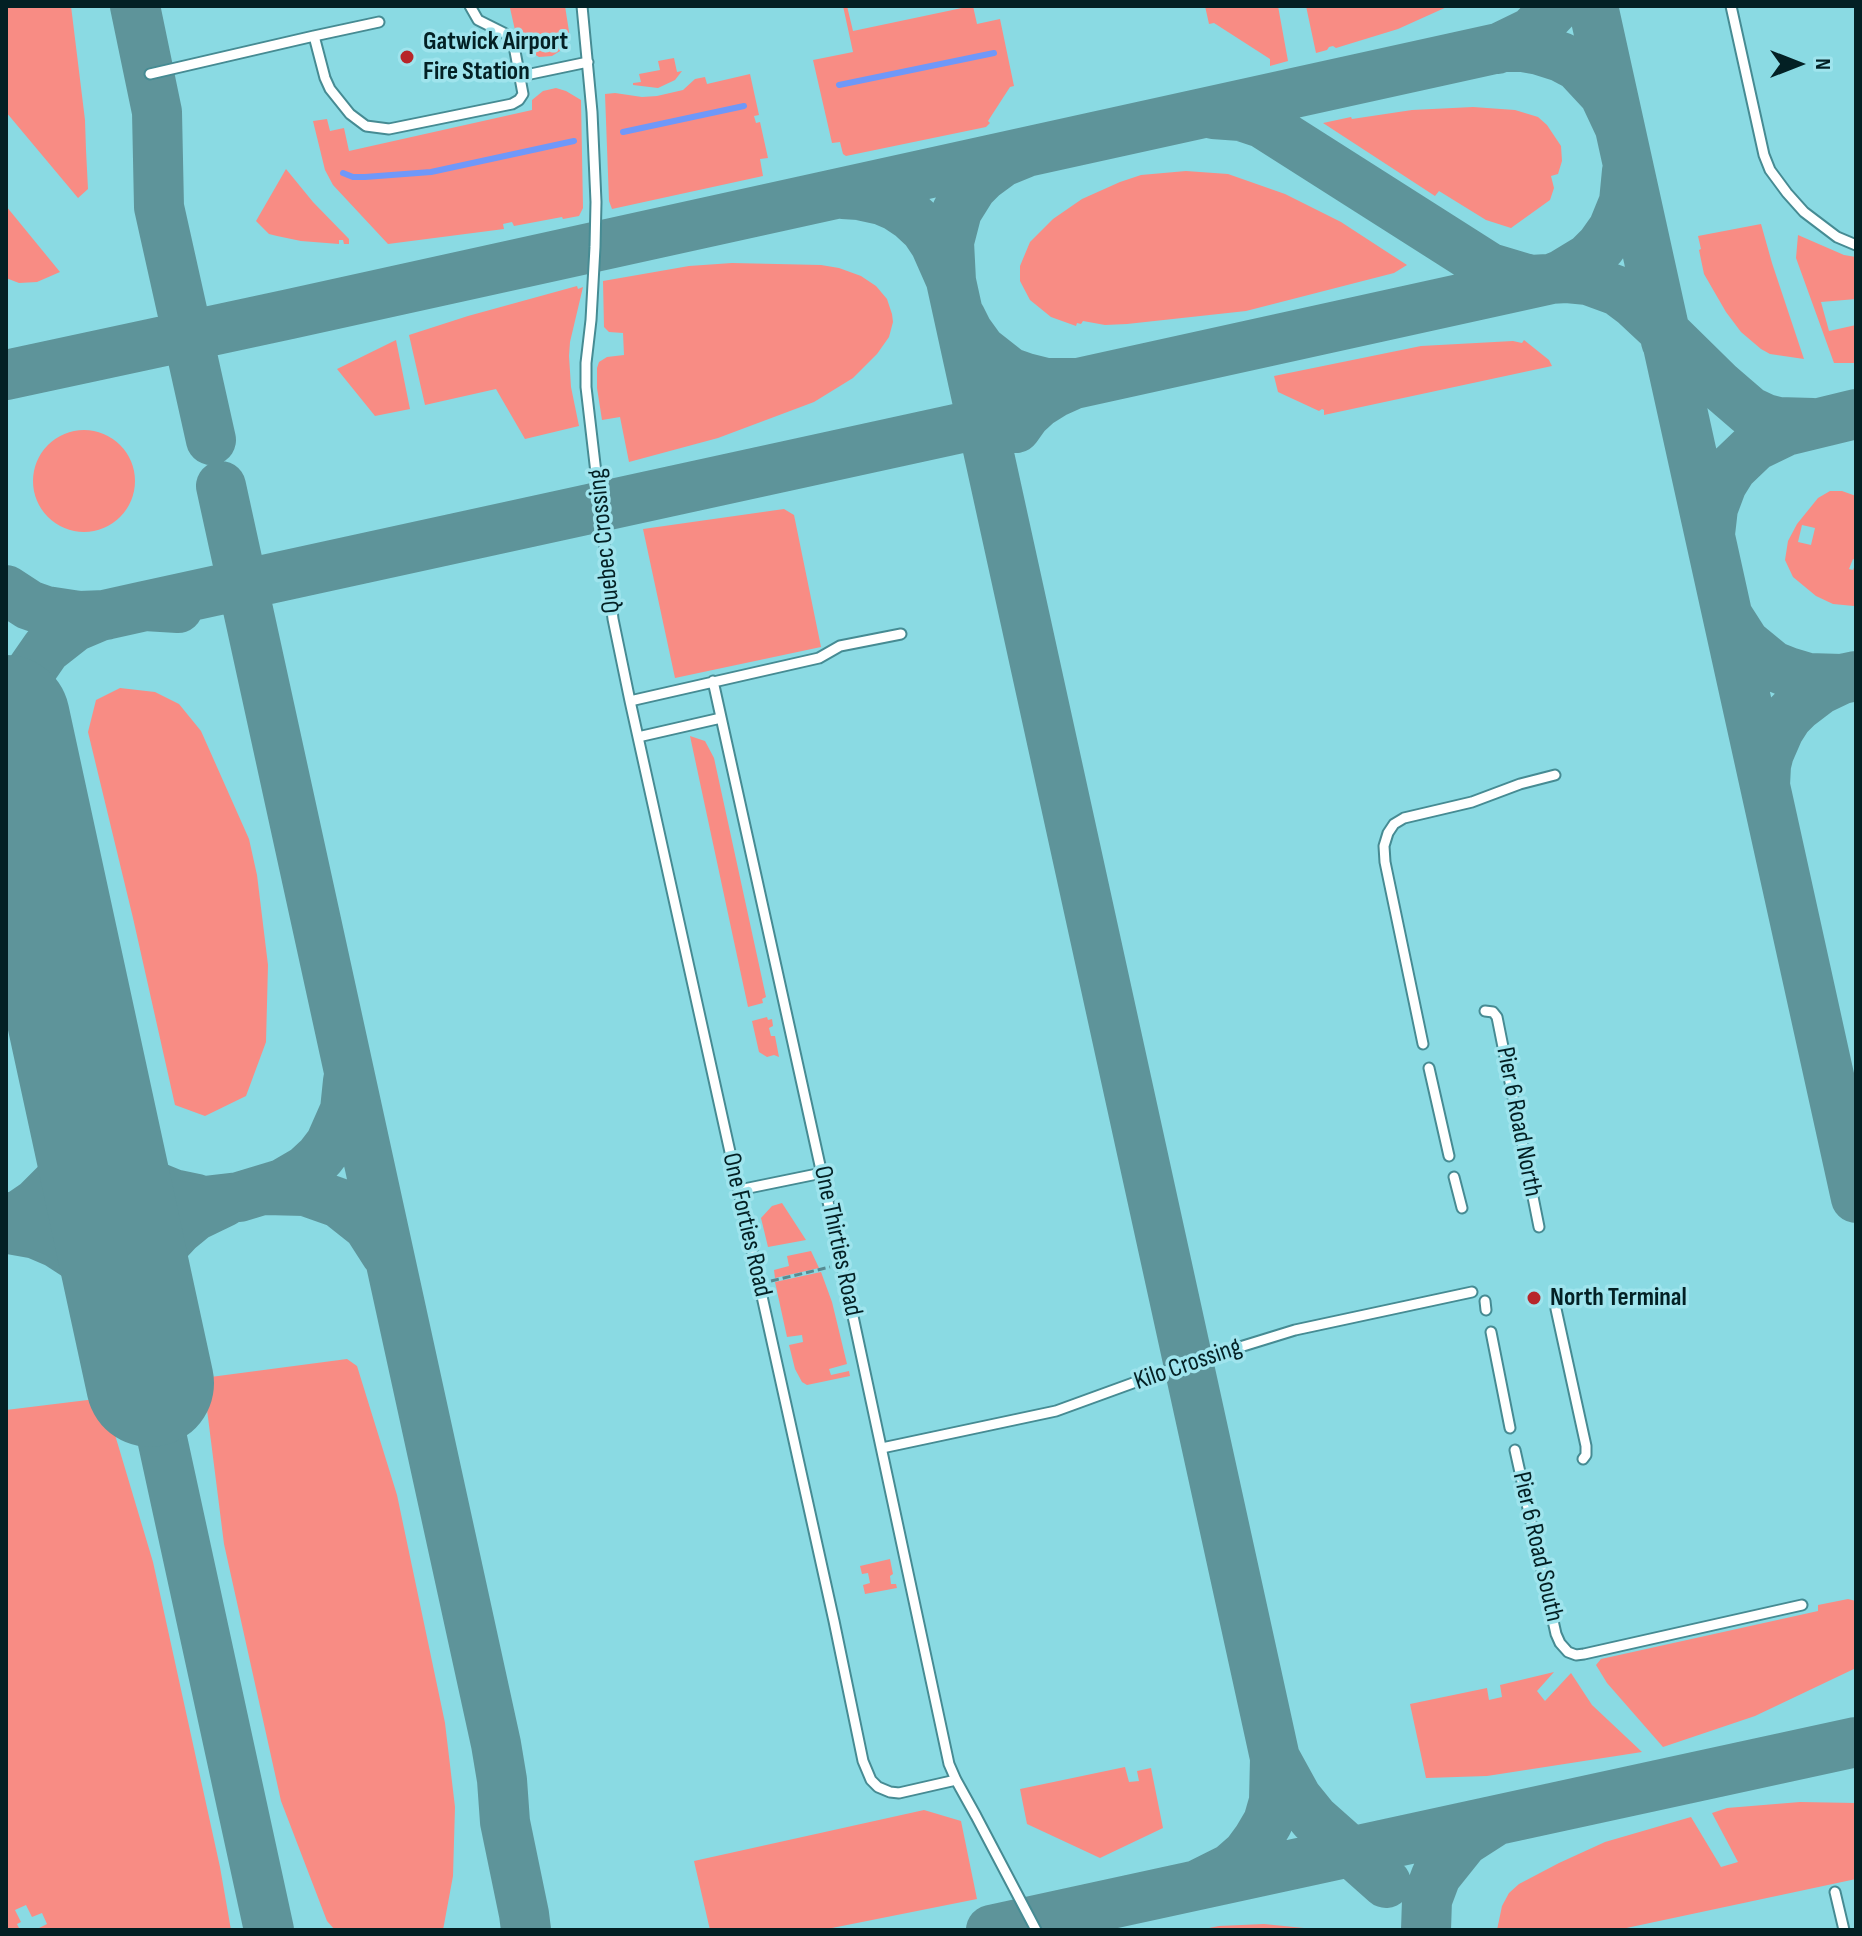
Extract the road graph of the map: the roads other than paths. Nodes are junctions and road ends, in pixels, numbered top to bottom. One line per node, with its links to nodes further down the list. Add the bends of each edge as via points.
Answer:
1 (470, 6): 8 (lane, via 478,20 510,38)
2 (582, 6): 6 (lane, Quebec Crossing)
3 (1731, 6): 9 (lane, via 1770,170 1804,212)
4 (379, 22): 5 (lane)
5 (314, 36): 7 (lane); 8 (lane, via 332,93 355,119 374,128 512,104 523,94)
6 (588, 62): 8 (lane); 11 (lane, Quebec Crossing, via 596,202 586,363)
7 (150, 74)
8 (521, 76)
9 (1856, 245)
10 (901, 634): 12 (lane)
11 (621, 659): 13 (lane, One Forties Road)
12 (713, 681): 13 (lane); 14 (lane, One Thirties Road)
13 (630, 701): 15 (lane, One Forties Road)
14 (721, 718): 15 (lane); 21 (lane, One Thirties Road)
15 (638, 737): 23 (lane, One Forties Road)
16 (1555, 775): 18 (lane, via 1404,818 1388,833 1385,862)
17 (1485, 1011): 25 (lane, Pier 6 Road North, via 1497,1017)
18 (1423, 1044)
19 (1429, 1068): 20 (lane)
20 (1449, 1156)
21 (822, 1173): 23 (lane); 30 (lane, One Thirties Road)
22 (1454, 1177): 24 (lane)
23 (739, 1190): 34 (lane, One Forties Road, via 863,1761 884,1790 899,1793)
24 (1462, 1208)
25 (1539, 1227)
26 (1472, 1292): 30 (lane, Kilo Crossing, via 1306,1327 1071,1407)
27 (1556, 1309): 32 (lane, via 1586,1446)
28 (1491, 1332): 29 (lane)
29 (1510, 1428)
30 (882, 1448): 34 (lane, One Thirties Road)
31 (1515, 1450): 33 (lane, Pier 6 Road South, via 1556,1634 1568,1652 1579,1655)
32 (1583, 1459)
33 (1802, 1605)
34 (956, 1780): 36 (lane, One Thirties Road)
35 (1835, 1892): 37 (lane)
36 (1036, 1930)
37 (1844, 1930)

